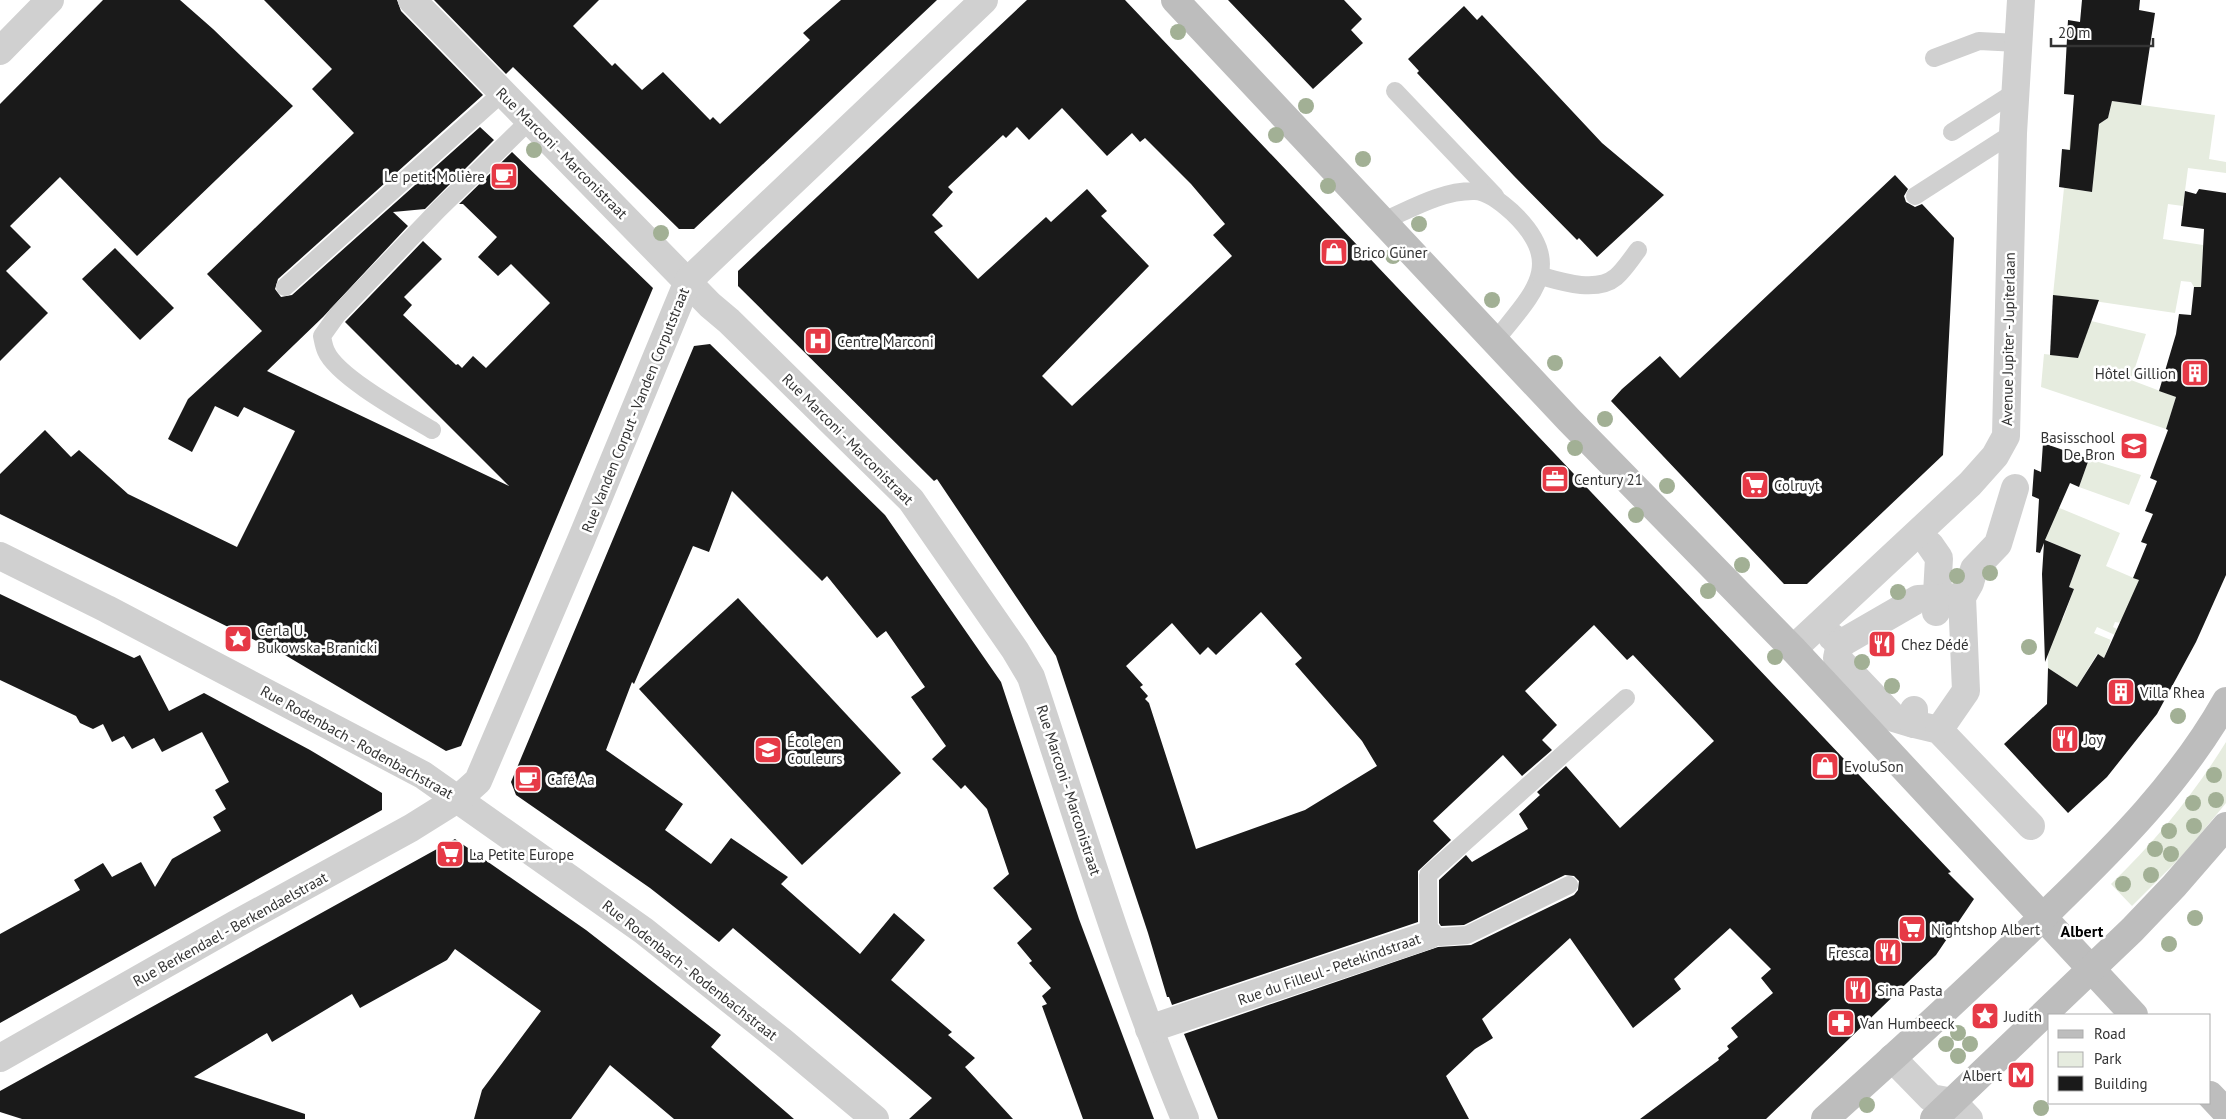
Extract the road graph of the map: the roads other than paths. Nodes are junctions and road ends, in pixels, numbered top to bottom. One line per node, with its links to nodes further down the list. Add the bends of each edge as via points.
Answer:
1 (50, 0): 7 (street)
2 (412, 0): 10 (street, Rue Marconi - Marconistraat)
3 (984, 0): 20 (street, Rue Vanden Corput - Vanden Corputstraat)
4 (1176, 0): 17 (main road)
5 (2021, 0): 6 (street, Avenue Jupiter - Jupiterlaan)
6 (2018, 43): 8 (lane, via 1979,41); 11 (street, Avenue Jupiter - Jupiterlaan)
7 (0, 50)
8 (1934, 58)
9 (1395, 91): 16 (lane)
10 (502, 92): 12 (street, Rue Marconi - Marconistraat); 21 (lane)
11 (2015, 92): 13 (lane); 14 (street, Avenue Jupiter - Jupiterlaan)
12 (528, 122): 20 (street, Rue Marconi - Marconistraat); 23 (lane, via 337,315 322,336 326,353 370,394)
13 (1952, 132)
14 (2013, 134): 15 (lane); 28 (street, Avenue Jupiter - Jupiterlaan, via 2006,436 1995,456 1970,484)
15 (1915, 196)
16 (1499, 200): 17 (lane, via 1475,190 1446,194); 19 (lane, via 1534,240 1542,267)
17 (1383, 221): 22 (main road)
18 (1638, 250): 19 (lane, via 1615,278 1596,285)
19 (1541, 276): 22 (lane, via 1535,289)
20 (688, 281): 32 (street, Rue Vanden Corput - Vanden Corputstraat, via 478,781); 40 (street, Rue Marconi - Marconistraat, via 911,500 1015,650 1031,677)
21 (286, 287)
22 (1495, 341): 28 (main road)
23 (432, 430)
24 (2015, 488): 27 (street, via 1998,544 1974,569 1970,583)
25 (1930, 545): 27 (street, via 1939,558)
26 (0, 556): 32 (street, Rue Rodenbach - Rodenbachstraat, via 414,770)
27 (1945, 603): 31 (street, via 1966,692); 31 (street, via 1918,599 1836,641 1837,658 1894,718)
28 (1793, 649): 36 (main road)
29 (1626, 698): 37 (lane, Rue du Filleul - Petekindstraat, via 1428,875)
30 (2226, 701): 36 (main road, via 2196,750 2149,810 2110,853)
31 (1922, 721): 33 (street, via 2009,803)
32 (459, 798): 41 (street, Rue Berkendael - Berkendaelstraat); 46 (street, Rue Rodenbach - Rodenbachstraat, via 644,931)
33 (2036, 816)
34 (2226, 826): 38 (main road, via 2174,886)
35 (1569, 885): 37 (lane, via 1467,935)
36 (2042, 918): 38 (main road); 42 (main road)
37 (1429, 935): 40 (street, Rue du Filleul - Petekindstraat)
38 (2091, 969): 39 (main road); 45 (main road)
39 (2133, 1014)
40 (1149, 1029): 47 (street, Rue Marconi - Marconistraat)
41 (0, 1058)
42 (1892, 1058): 45 (street, via 1931,1098); 48 (main road)
43 (2211, 1095): 44 (main road)
44 (2226, 1112)
45 (1952, 1113)
46 (875, 1119)
47 (1185, 1119)
48 (1825, 1119)

